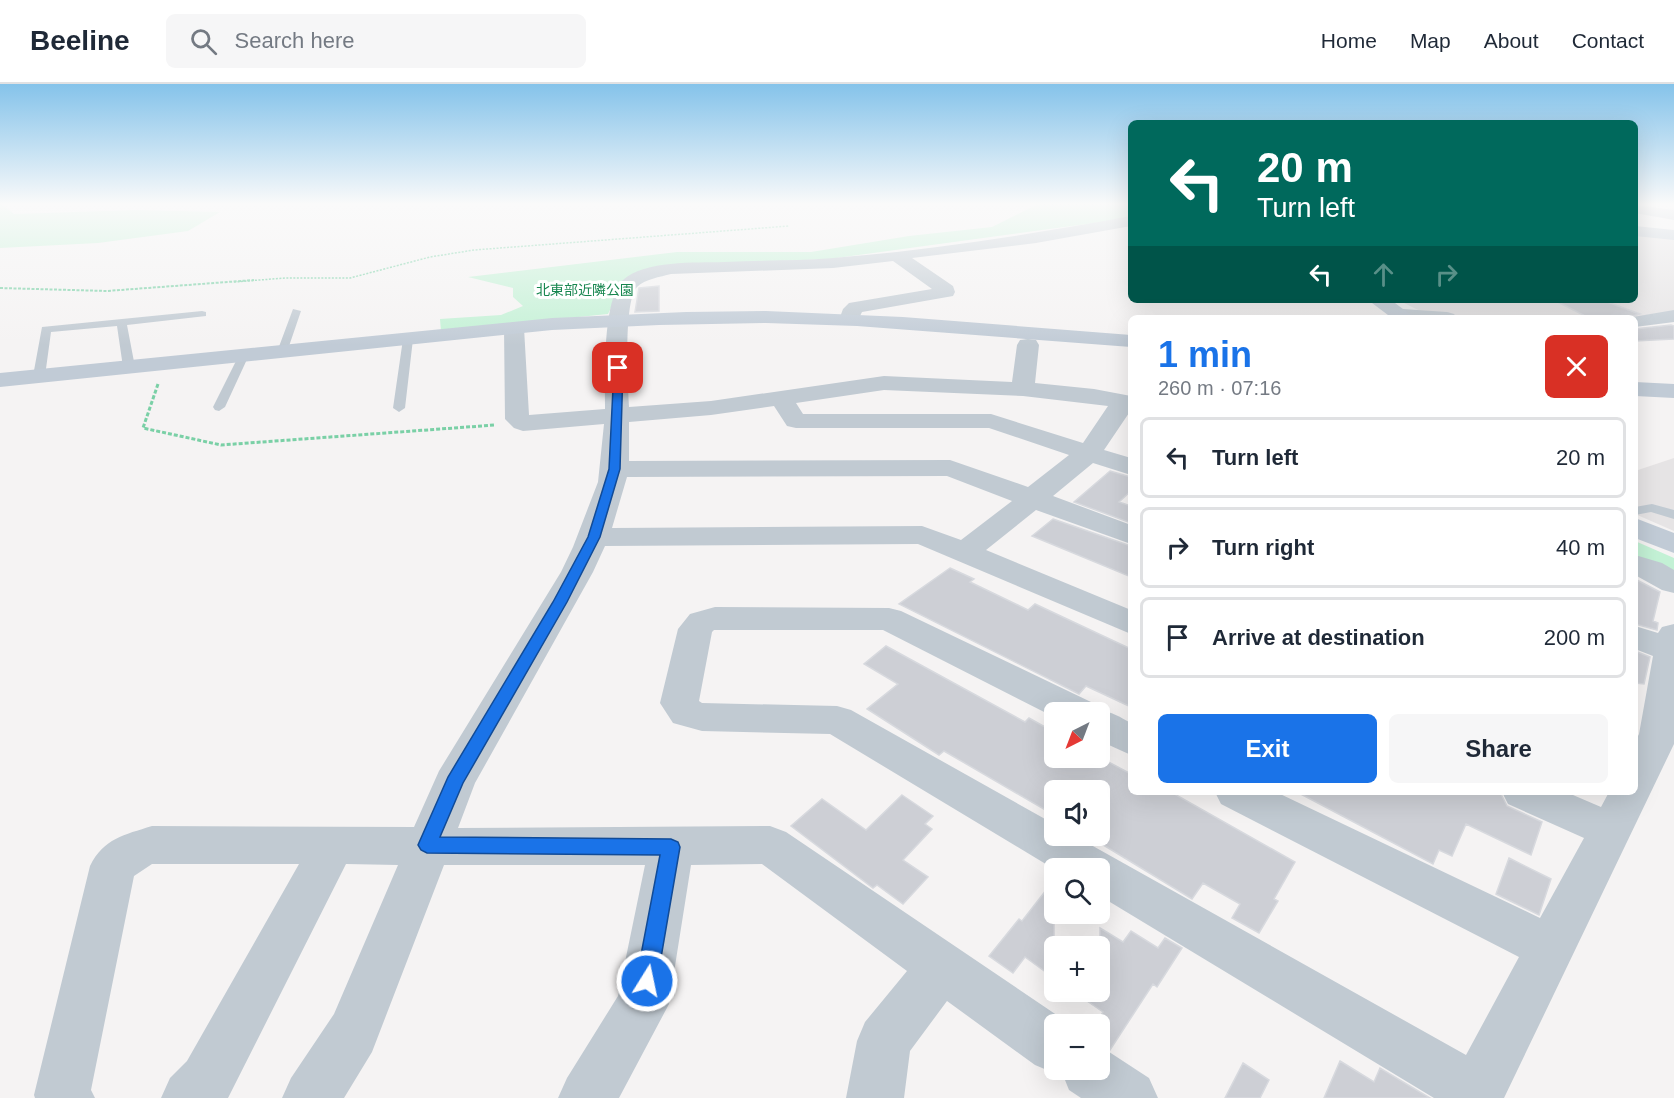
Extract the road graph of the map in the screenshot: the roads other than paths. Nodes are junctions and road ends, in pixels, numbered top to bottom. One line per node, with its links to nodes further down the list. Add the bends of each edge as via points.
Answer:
1 (941, 250): 2 (street)
2 (897, 256): 9 (street, via 946,292 856,307); 10 (street, via 802,266 660,271 632,281 625,288)
3 (1383, 303): 6 (street)
4 (296, 311): 17 (lane)
5 (202, 315): 12 (lane)
6 (1401, 315)
7 (1674, 316): 11 (street)
8 (696, 318): 9 (street); 10 (street); 16 (street)
9 (849, 320): 15 (street)
10 (618, 321): 13 (street); 32 (street)
11 (1638, 321)
12 (121, 323): 20 (lane); 21 (lane, via 46,329)
13 (514, 328): 14 (street); 32 (street, via 517,419 523,423)
14 (408, 339): 17 (street); 31 (lane)
15 (1128, 341)
16 (1028, 345): 18 (street); 25 (street)
17 (282, 352): 19 (street)
18 (1128, 353)
19 (244, 355): 20 (street); 30 (lane)
20 (129, 367): 21 (street)
21 (39, 376): 24 (street)
22 (1638, 376): 23 (street)
23 (1674, 377)
24 (0, 380)
25 (1023, 389): 28 (street, via 884,383); 29 (street)
26 (1638, 389): 27 (street)
27 (1674, 391)
28 (781, 398): 32 (street); 33 (street, via 796,420 991,421)
29 (1126, 402): 33 (street)
30 (219, 407)
31 (399, 408)
32 (618, 416): 35 (street)
33 (1089, 453): 34 (street); 36 (street)
34 (1128, 466)
35 (615, 469): 36 (street, via 950,468); 41 (street)
36 (1032, 498): 40 (street); 43 (street)
37 (1638, 510): 38 (lane, via 1652,508)
38 (1674, 515)
39 (1638, 528): 42 (street)
40 (1128, 534)
41 (594, 537): 43 (street, via 922,535); 58 (street, via 454,782)
42 (1674, 544)
43 (965, 552): 46 (street)
44 (1638, 566): 45 (street)
45 (1674, 583)
46 (1128, 622)
47 (1638, 637): 48 (street)
48 (1673, 642): 51 (street)
49 (1057, 702): 60 (street, via 889,619 715,618 695,629 679,703 687,713 702,717 837,720)
50 (1110, 729): 52 (street)
51 (1656, 733): 53 (street)
52 (1128, 738)
53 (1638, 775)
54 (1242, 795): 62 (street)
55 (1538, 795): 56 (street)
56 (1621, 811): 62 (street)
57 (333, 845): 58 (street); 67 (street, via 152,845 130,852 113,866 62,1095); 68 (street, via 207,1081)
58 (427, 845): 59 (street); 69 (street, via 353,1033)
59 (671, 847): 63 (street, via 770,845); 70 (street, via 643,1004)
60 (1075, 858)
61 (1110, 879): 66 (street)
62 (1551, 948): 66 (street)
63 (942, 967): 64 (street); 71 (street, via 884,1041)
64 (1044, 1039)
65 (1103, 1080): 72 (street)
66 (1475, 1095)
67 (66, 1098)
68 (190, 1098)
69 (311, 1098)
70 (587, 1098)
71 (875, 1098)
72 (1129, 1098)

